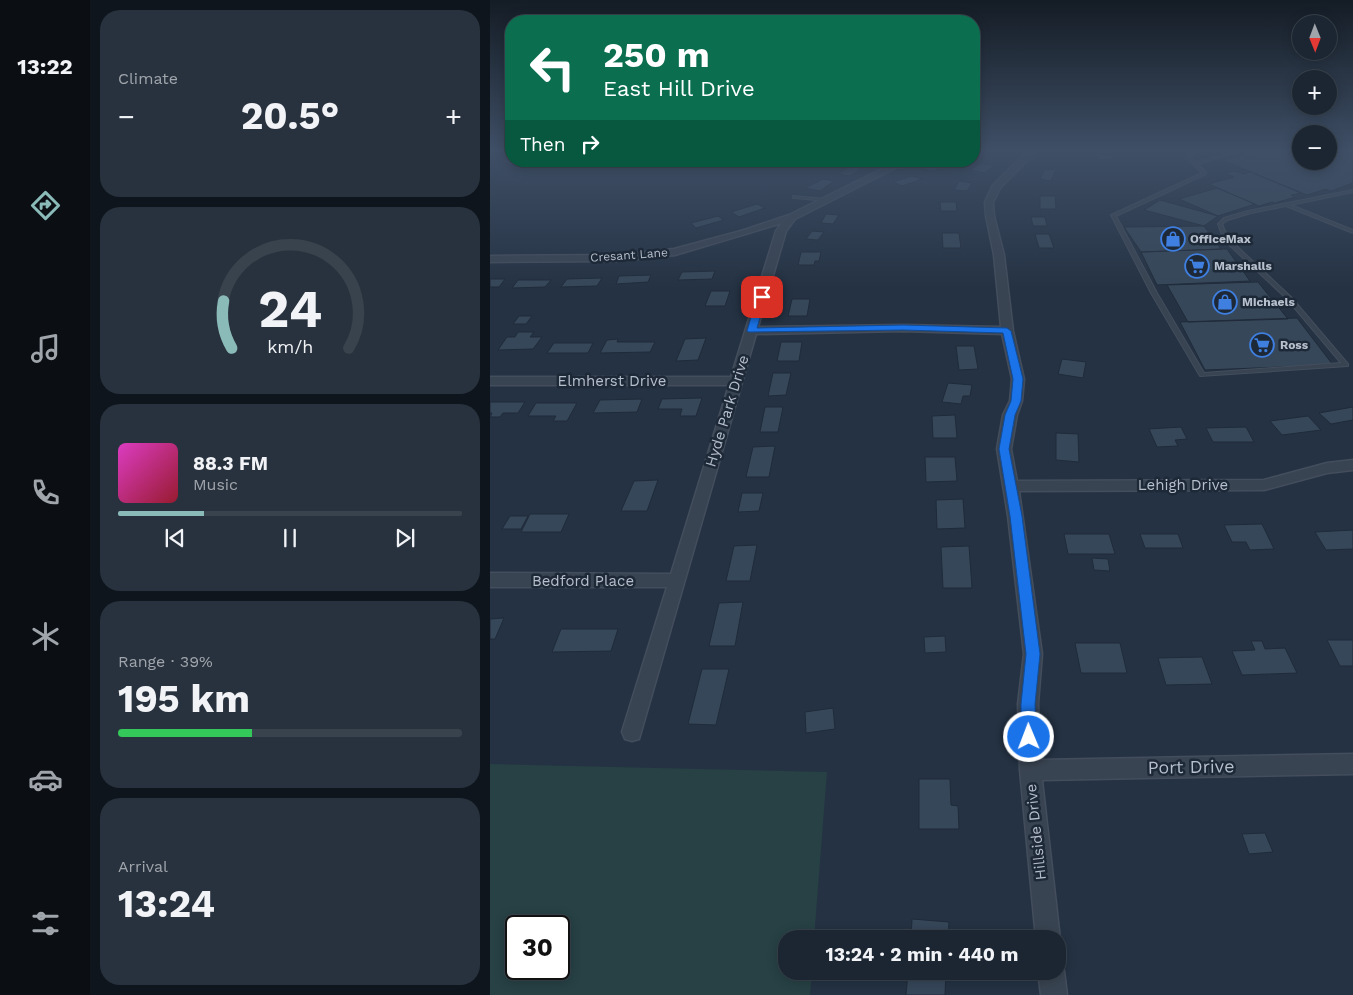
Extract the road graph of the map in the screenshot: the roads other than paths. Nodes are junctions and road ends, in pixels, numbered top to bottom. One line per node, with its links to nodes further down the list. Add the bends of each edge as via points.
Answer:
1 (835, 195): 6 (street, Cresant Lane)
2 (992, 195): 12 (street, Hillside Drive, via 990,216 999,255)
3 (1156, 195): 13 (lane, via 1114,215 1154,293 1202,375)
4 (1330, 195): 7 (lane)
5 (795, 198): 6 (lane)
6 (826, 200): 8 (street, Cresant Lane)
7 (1285, 204): 9 (lane); 13 (lane, via 1226,219 1220,224 1223,234 1289,298)
8 (792, 217): 10 (street, Cresant Lane, via 675,252 646,256); 11 (street, Hyde Park Drive, via 781,231)
9 (1353, 232)
10 (490, 259)
11 (752, 331): 12 (street, via 903,328); 15 (street, Hyde Park Drive)
12 (1007, 331): 17 (street, Hillside Drive, via 1018,379 1004,449)
13 (1349, 365)
14 (490, 381): 15 (street, Elmherst Drive)
15 (735, 381): 19 (street, Hyde Park Drive)
16 (1353, 464): 17 (street, Lehigh Drive, via 1264,484)
17 (1010, 486): 22 (street, Hillside Drive, via 1033,654 1028,704)
18 (490, 580): 19 (street, Bedford Place)
19 (677, 581): 20 (street, Hyde Park Drive)
20 (632, 732)
21 (1353, 764): 22 (street, Port Drive)
22 (1030, 770): 23 (street, Hillside Drive)
23 (1047, 930)
24 (1052, 980): 25 (street)
25 (1054, 995)

